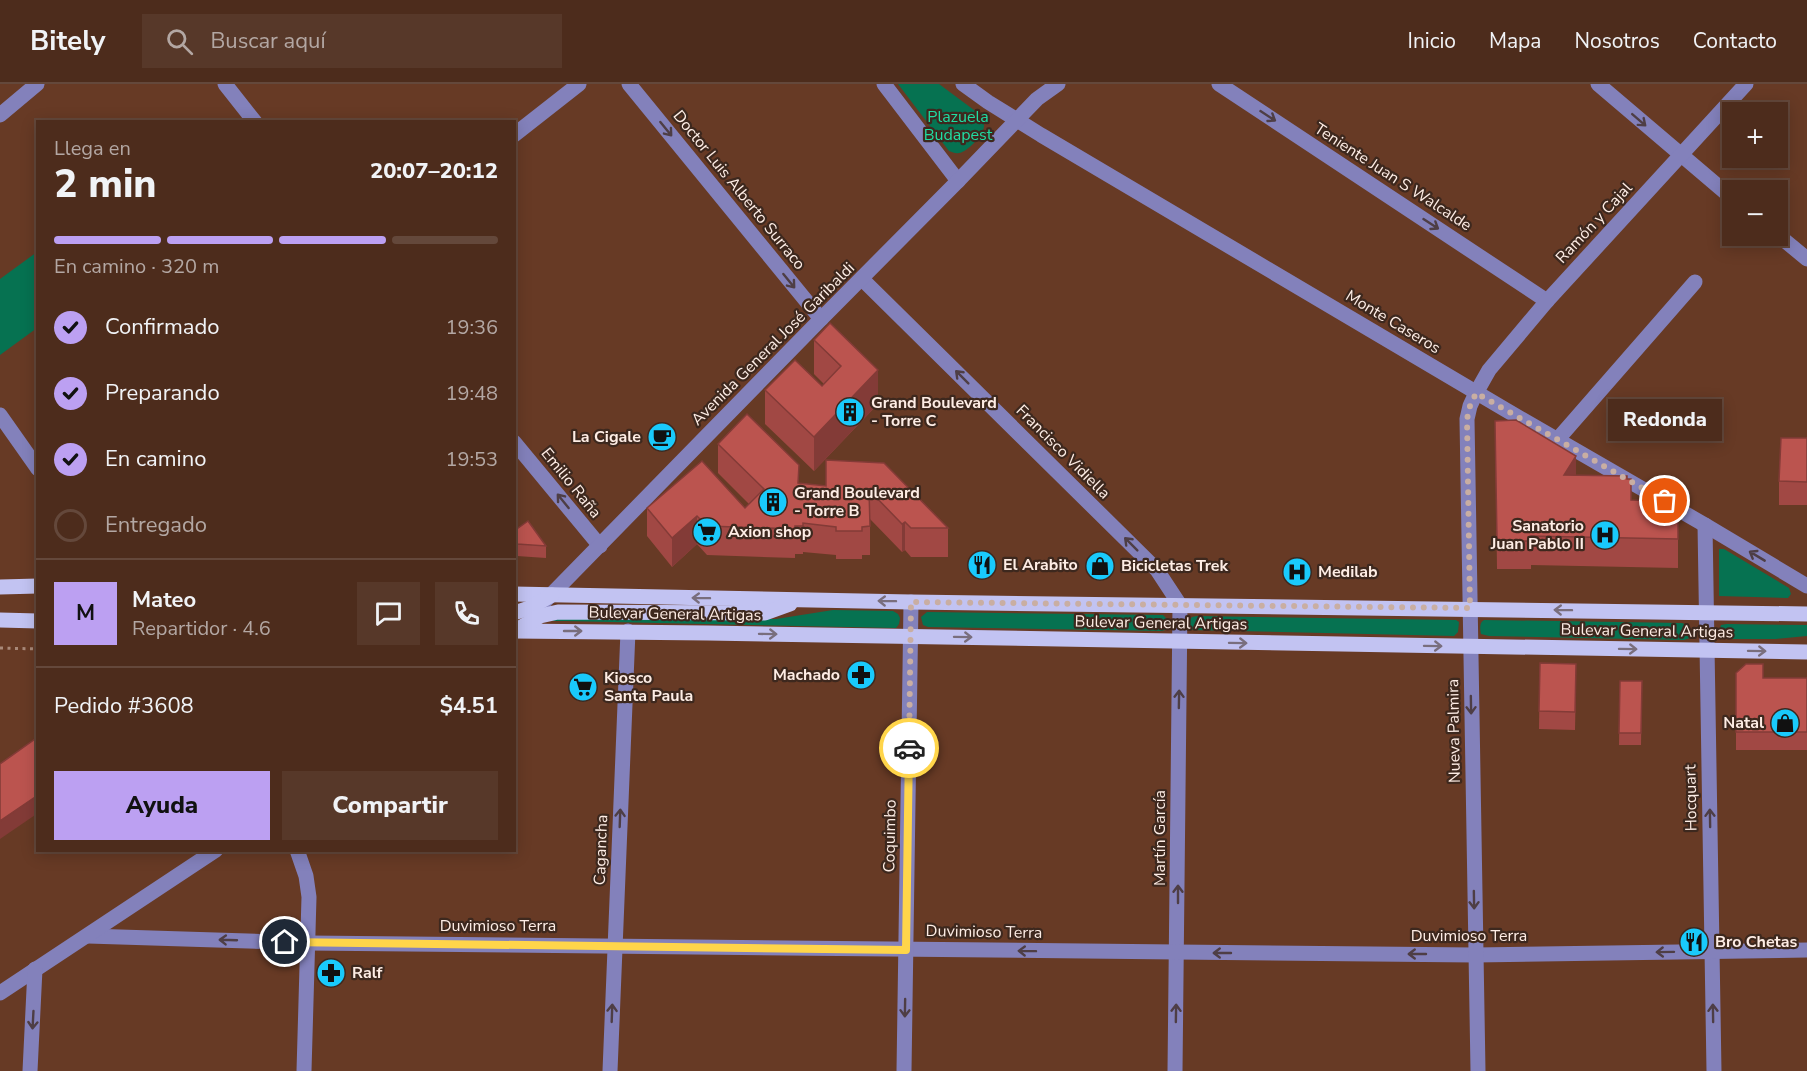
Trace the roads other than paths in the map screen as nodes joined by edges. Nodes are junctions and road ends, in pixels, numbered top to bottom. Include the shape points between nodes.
1 (37, 84) edge
2 (225, 84) edge
3 (579, 84) edge
4 (629, 84) edge
5 (884, 84) edge
6 (963, 84) edge
7 (1058, 84) edge
8 (1219, 84) edge
9 (1598, 84) edge
10 (1746, 84) edge
11 (0, 115) edge
12 (253, 120) edge
13 (1018, 120) junction
14 (516, 133) edge
15 (1681, 155) junction
16 (958, 182) junction
17 (1722, 190) edge
18 (1788, 243) edge
19 (1807, 259) edge
20 (862, 279) junction
21 (1695, 282) dead end
22 (1547, 301) junction
23 (821, 319) junction
24 (1476, 393) junction
25 (0, 415) edge
26 (1557, 440) junction
27 (516, 444) edge
28 (36, 466) edge
29 (1705, 525) junction
30 (600, 546) junction
31 (36, 586) edge
32 (1807, 586) edge
33 (0, 587) edge
34 (516, 594) edge
35 (552, 595) junction
36 (802, 600) junction
37 (911, 602) junction
38 (1180, 605) junction
39 (1470, 608) junction
40 (516, 612) edge
41 (1706, 612) junction
42 (1807, 614) edge
43 (0, 620) edge
44 (36, 621) edge
45 (516, 630) edge
46 (516, 630) edge
47 (516, 631) edge
48 (628, 631) junction
49 (911, 636) junction
50 (1179, 642) junction
51 (1470, 646) junction
52 (1706, 650) junction
53 (1807, 652) edge
54 (213, 852) edge
55 (298, 852) edge
56 (88, 936) junction
57 (307, 943) junction
58 (615, 945) junction
59 (906, 950) junction
60 (1807, 950) edge
61 (1177, 952) junction
62 (1712, 952) junction
63 (1475, 955) junction
64 (36, 969) junction
65 (0, 993) edge
66 (30, 1071) edge
67 (304, 1071) edge
68 (610, 1071) edge
69 (904, 1071) edge
70 (1175, 1071) edge
71 (1478, 1071) edge
72 (1714, 1071) edge

1 - 11 street
2 - 12 street
3 - 14 street
4 -> 23 street, Doctor Luis Alberto Surraco
5 - 16 street
6 - 13 street, Monte Caseros
7 - 13 street, Avenida General José Garibaldi
8 -> 22 street, Teniente Juan S Walcalde
9 -> 15 street
10 - 15 street, Ramón y Cajal
13 - 16 street, Avenida General José Garibaldi
13 - 24 street, Monte Caseros
15 - 17 street
15 - 22 street, Ramón y Cajal
16 - 20 street, Avenida General José Garibaldi
18 - 19 street
20 - 23 street, Avenida General José Garibaldi
38 -> 20 street, Francisco Vidiella via 1157,570
21 - 26 street
22 - 24 street, Ramón y Cajal via 1489,370
23 - 30 street, Avenida General José Garibaldi
24 - 26 street, Monte Caseros
24 - 39 street, Nueva Palmira via 1467,419
25 - 28 street
26 - 29 street, Monte Caseros
30 -> 27 street, Emilio Raña
32 -> 29 street, Monte Caseros
29 - 41 street, Hocquart
30 - 35 street, Avenida General José Garibaldi
31 - 33 main road
34 - 35 main road, Bulevar General Artigas
36 -> 35 main road, Bulevar General Artigas
35 - 40 main road
35 - 45 street, Avenida General José Garibaldi
37 -> 36 main road, Bulevar General Artigas
36 - 46 main road via 765,613 558,612 540,616
37 - 38 main road, Bulevar General Artigas
37 - 49 street, Coquimbo
38 - 39 main road, Bulevar General Artigas
38 - 50 street, Martín García
41 -> 39 main road, Bulevar General Artigas
39 - 51 street, Nueva Palmira
41 - 42 main road, Bulevar General Artigas
41 - 52 street, Hocquart
43 - 44 main road
47 -> 48 main road, Bulevar General Artigas
48 -> 49 main road, Bulevar General Artigas
58 -> 48 street, Cagancha
49 -> 50 main road, Bulevar General Artigas
49 - 59 street, Coquimbo
50 -> 51 main road, Bulevar General Artigas
61 -> 50 street, Martín García
51 -> 52 main road, Bulevar General Artigas
51 -> 63 street, Nueva Palmira
52 -> 53 main road, Bulevar General Artigas
62 -> 52 street, Hocquart
54 - 56 street
55 - 57 street via 309,897
57 -> 56 street, Duvimioso Terra
56 - 64 street
57 - 58 street, Duvimioso Terra
57 - 67 street
58 - 59 street, Duvimioso Terra
68 -> 58 street, Cagancha
61 -> 59 street, Duvimioso Terra
59 -> 69 street, Coquimbo
60 - 62 street, Duvimioso Terra
63 -> 61 street, Duvimioso Terra
70 -> 61 street, Martín García
62 -> 63 street, Duvimioso Terra
72 -> 62 street, Hocquart
63 - 71 street, Nueva Palmira
64 - 65 street
64 -> 66 street

